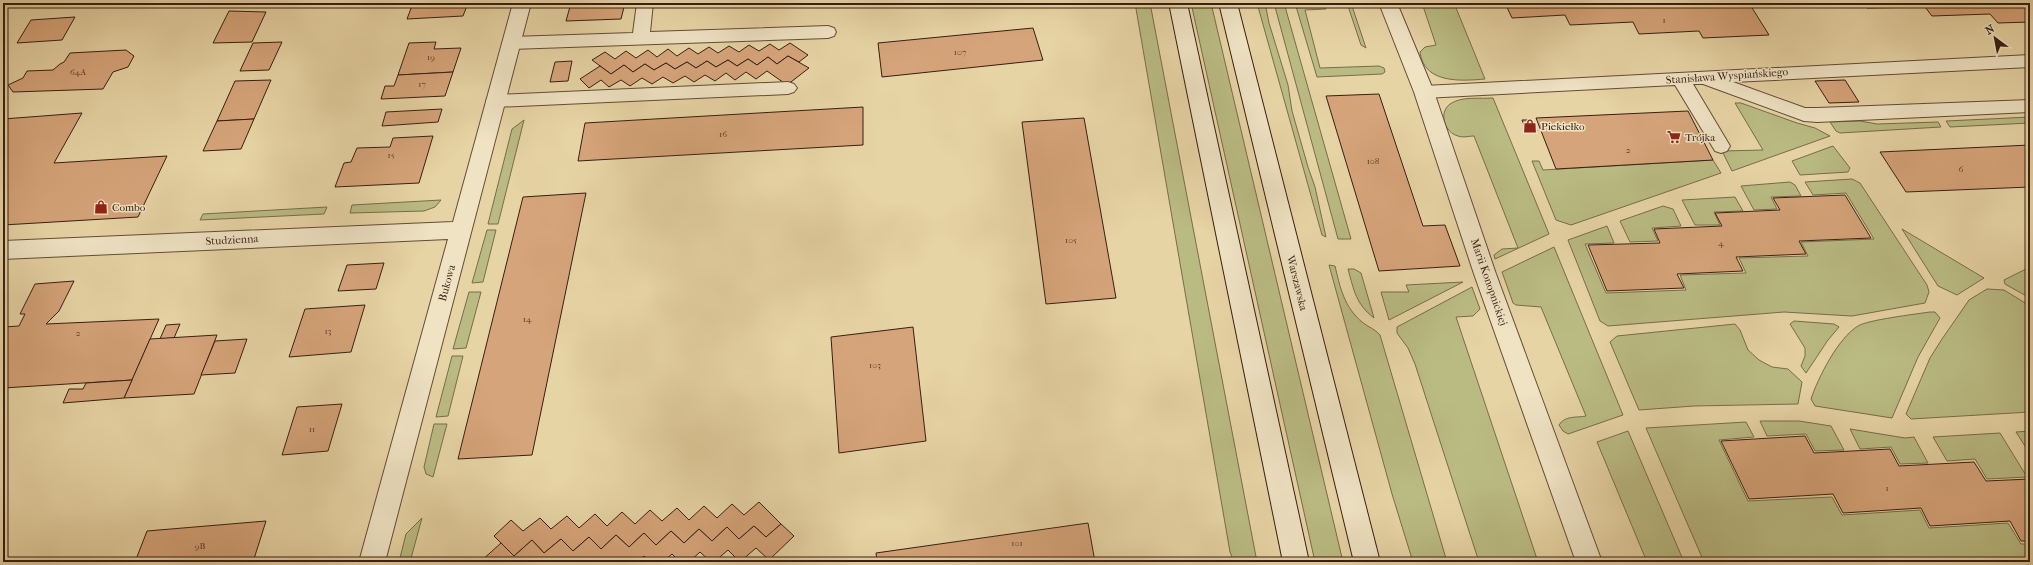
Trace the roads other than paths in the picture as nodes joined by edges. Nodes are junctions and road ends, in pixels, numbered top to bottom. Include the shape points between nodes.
1 (522, 3) edge
2 (645, 3) edge
3 (1178, 3) edge
4 (1228, 3) edge
5 (1388, 3) edge
6 (828, 32) dead end
7 (641, 38) junction
8 (511, 43) junction
9 (2030, 61) edge
10 (1700, 79) junction
11 (1682, 80) junction
12 (788, 88) dead end
13 (1424, 92) junction
14 (496, 101) junction
15 (2030, 106) edge
16 (1721, 146) dead end
17 (461, 230) junction
18 (3, 250) edge
19 (372, 562) edge
20 (1296, 562) edge
21 (1367, 562) edge
22 (1589, 562) edge

1 - 8 street, Bukowa
2 - 7 lane
3 - 20 street
4 - 21 street, Warszawska
5 - 13 street, Marii Konopnickiej
6 - 7 lane
7 - 8 lane
8 - 14 street, Bukowa
9 - 10 lane, Stanisława Wyspiańskiego
10 - 11 lane, Stanisława Wyspiańskiego
10 - 15 lane via 1713,81 1804,114
11 - 13 lane, Stanisława Wyspiańskiego
11 - 16 lane
12 - 14 lane
13 - 22 street, Marii Konopnickiej via 1547,451
14 - 17 street, Bukowa
17 - 18 street, Studzienna
17 - 19 street, Bukowa

